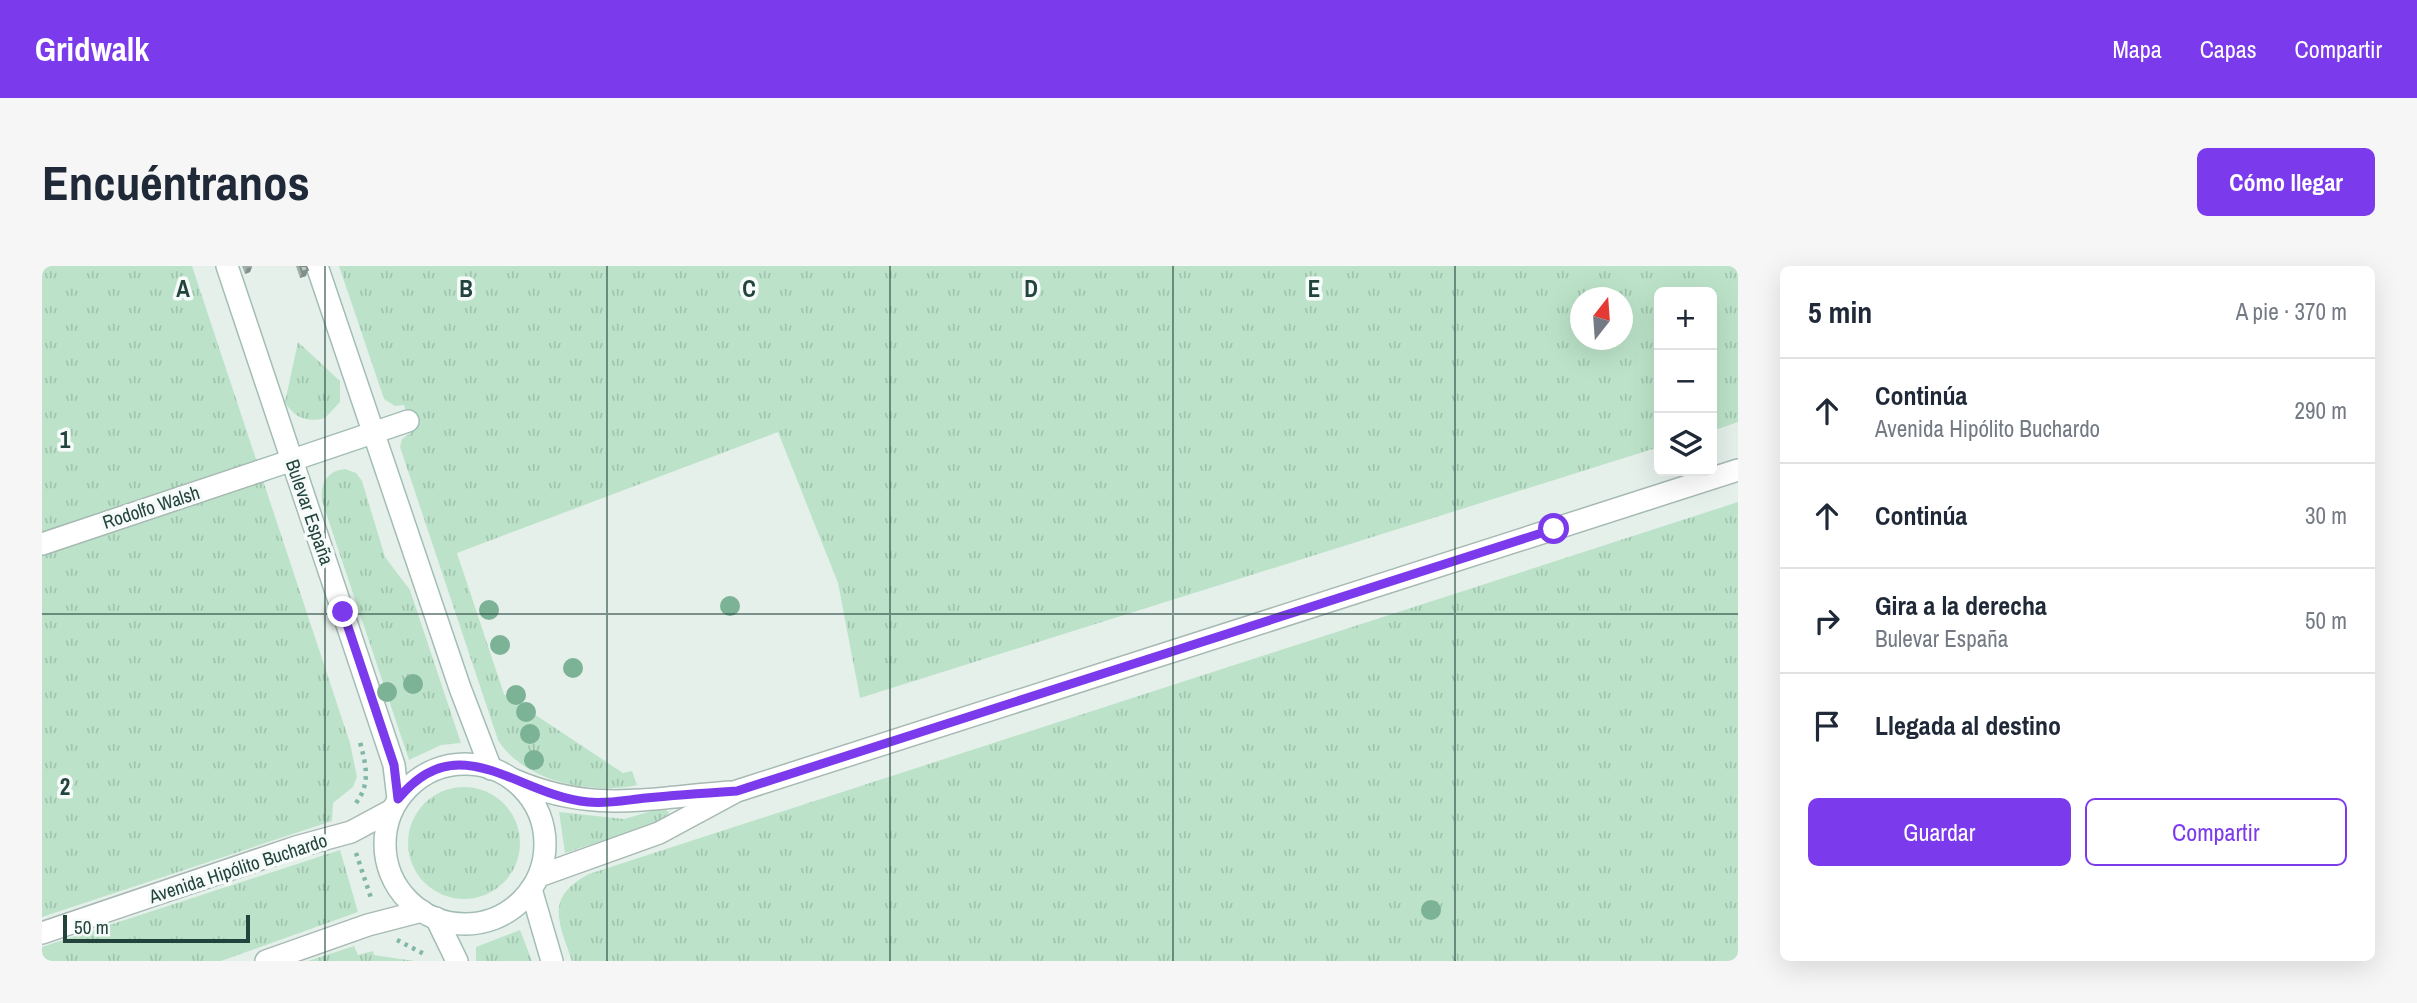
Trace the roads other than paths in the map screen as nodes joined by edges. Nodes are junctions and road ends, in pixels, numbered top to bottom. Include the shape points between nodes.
1 (228, 266) edge
2 (317, 266) edge
3 (408, 421) dead end
4 (373, 433) junction
5 (292, 460) junction
6 (1738, 470) edge
7 (42, 544) edge
8 (491, 769) junction
9 (512, 779) junction
10 (737, 791) junction
11 (395, 805) junction
12 (535, 882) junction
13 (429, 915) junction
14 (42, 933) edge
15 (266, 961) edge
16 (457, 961) edge
17 (552, 961) edge

1 - 5 street, Bulevar España
2 - 4 street
3 - 4 street, Rodolfo Walsh
4 - 5 street, Rodolfo Walsh
4 - 8 street
5 - 7 street, Rodolfo Walsh
5 - 11 street, Bulevar España via 394,765
6 - 10 street
8 - 9 street
8 - 11 street via 470,764 442,767 417,779
9 - 10 street via 540,792 587,802
9 - 12 street via 533,802 544,830 543,861
10 - 12 street via 659,833
11 - 13 street via 384,838 388,866 400,891
11 - 14 street, Avenida Hipólito Buchardo via 351,832
12 - 13 street via 509,911 481,922 466,924
12 - 17 street
13 - 15 street via 381,921
13 - 16 street

